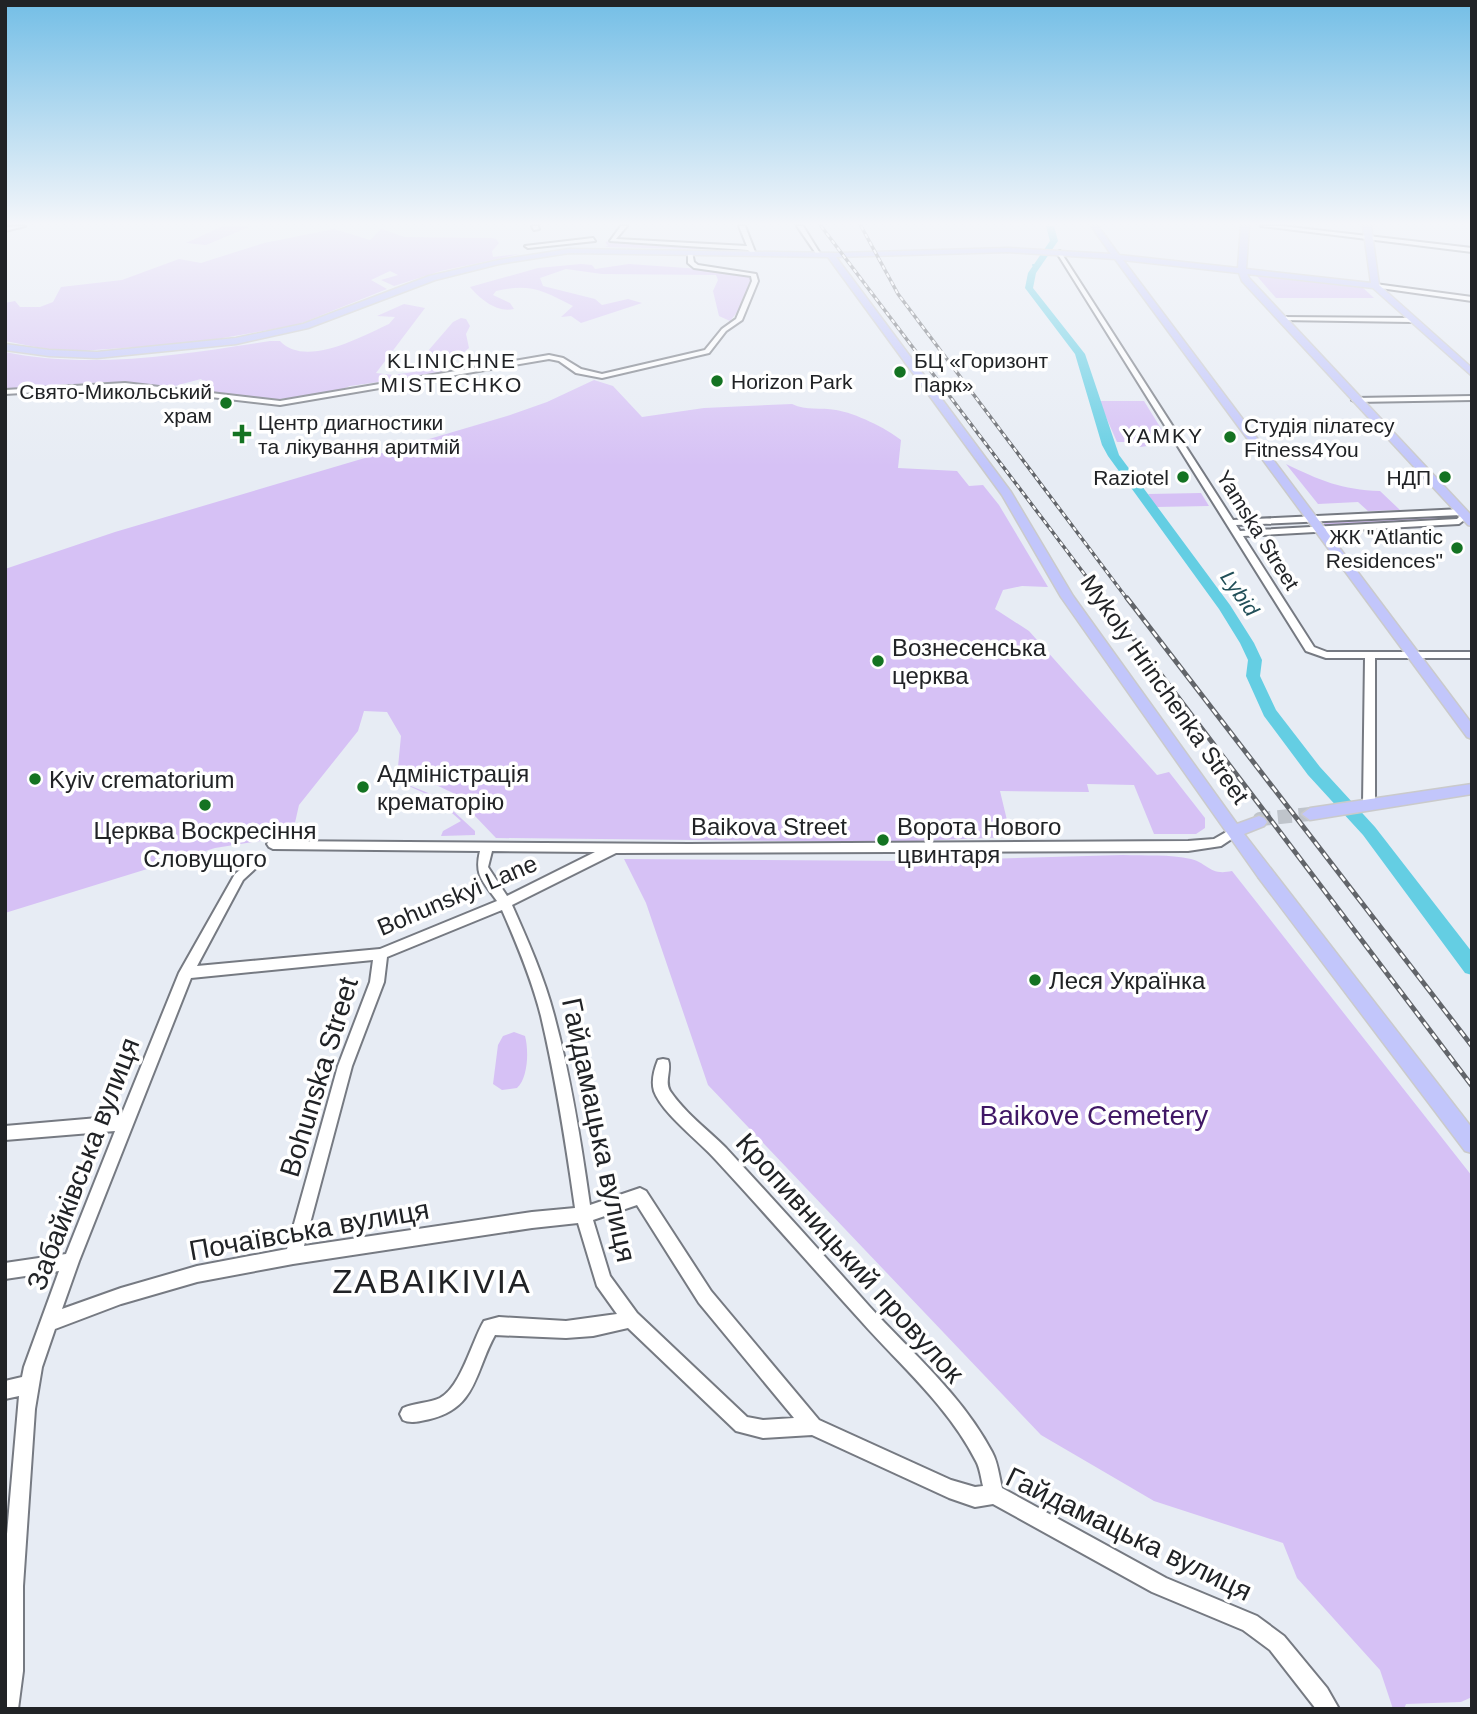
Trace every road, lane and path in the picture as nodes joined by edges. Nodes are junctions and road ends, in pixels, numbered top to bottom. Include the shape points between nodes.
1 (356, 306) edge
2 (745, 306) edge
3 (869, 306) edge
4 (1091, 306) edge
5 (1155, 306) edge
6 (1270, 306) edge
7 (1397, 306) edge
8 (1282, 319) junction
9 (1412, 320) junction
10 (5, 347) edge
11 (1472, 373) edge
12 (5, 391) edge
13 (1472, 398) edge
14 (1356, 400) junction
15 (1468, 516) edge
16 (1232, 523) junction
17 (1317, 525) junction
18 (1238, 534) junction
19 (1472, 655) edge
20 (1370, 656) junction
21 (1414, 656) junction
22 (1472, 734) edge
23 (1472, 789) edge
24 (1364, 805) junction
25 (1310, 814) tunnel mouth
26 (1259, 822) tunnel mouth
27 (1235, 831) junction
28 (274, 844) dead end
29 (486, 846) junction
30 (615, 848) junction
31 (251, 867) dead end
32 (505, 903) junction
33 (381, 954) junction
34 (186, 973) junction
35 (663, 1065) dead end
36 (126, 1123) junction
37 (5, 1133) edge
38 (1472, 1144) edge
39 (584, 1215) junction
40 (293, 1256) junction
41 (71, 1261) junction
42 (5, 1271) edge
43 (631, 1319) junction
44 (49, 1323) junction
45 (30, 1384) junction
46 (5, 1390) edge
47 (409, 1414) dead end
48 (813, 1426) junction
49 (994, 1494) junction
50 (9, 1586) edge
51 (7, 1709) edge
52 (1328, 1709) edge

1 - 10 main road via 305,326 236,341 97,355
2 - 12 street via 739,320 724,330 707,352 602,376 549,356 280,403 125,385
3 - 27 main road, Mykoly Hrinchenka Street via 1007,494 1068,597
4 - 16 street, Yamska Street
5 - 17 main road
6 - 8 main road
7 - 9 main road
8 - 9 street
8 - 14 main road
9 - 11 main road
13 - 14 street
14 - 15 main road
15 - 17 street via 1459,522
16 - 17 street
16 - 18 street, Yamska Street
17 - 18 street
17 - 21 main road
18 - 20 street, Yamska Street via 1311,649 1326,655
19 - 21 street
20 - 21 street
20 - 24 street
21 - 22 main road
23 - 24 main road
24 - 25 main road
26 - 27 main road, Baikova Street
27 - 30 street, Baikova Street via 1217,843 1188,846
27 - 38 main road, Mykoly Hrinchenka Street via 1321,951
28 - 29 street, Baikova Street
29 - 30 street, Baikova Street
29 - 32 street, Гайдамацька вулиця via 482,867
30 - 32 street, Bohunskyi Lane
31 - 34 street, Забайківська вулиця via 239,877
32 - 33 street, Bohunskyi Lane
32 - 39 street, Гайдамацька вулиця via 547,1014
33 - 34 street, Bohunskyi Lane
33 - 40 street, Bohunska Street via 377,982 345,1066
34 - 36 street, Забайківська вулиця
35 - 49 street, Кропивницький провулок via 661,1090 681,1116 959,1417 986,1459
36 - 37 street
36 - 41 street, Забайківська вулиця
39 - 40 street, Почаївська вулиця
39 - 43 street, Гайдамацька вулиця via 603,1280
39 - 48 street via 640,1196 705,1297
40 - 44 street, Почаївська вулиця via 197,1274
41 - 42 street
41 - 44 street, Забайківська вулиця
43 - 47 street via 591,1328 490,1327 451,1402
43 - 48 street, Гайдамацька вулиця via 742,1425 764,1429
44 - 45 street, Забайківська вулиця
45 - 46 street
45 - 50 street, Забайківська вулиця
48 - 49 street, Гайдамацька вулиця via 949,1489 975,1497
49 - 52 street, Гайдамацька вулиця via 1159,1585 1250,1623 1277,1643
50 - 51 street, Забайківська вулиця via 13,1671

